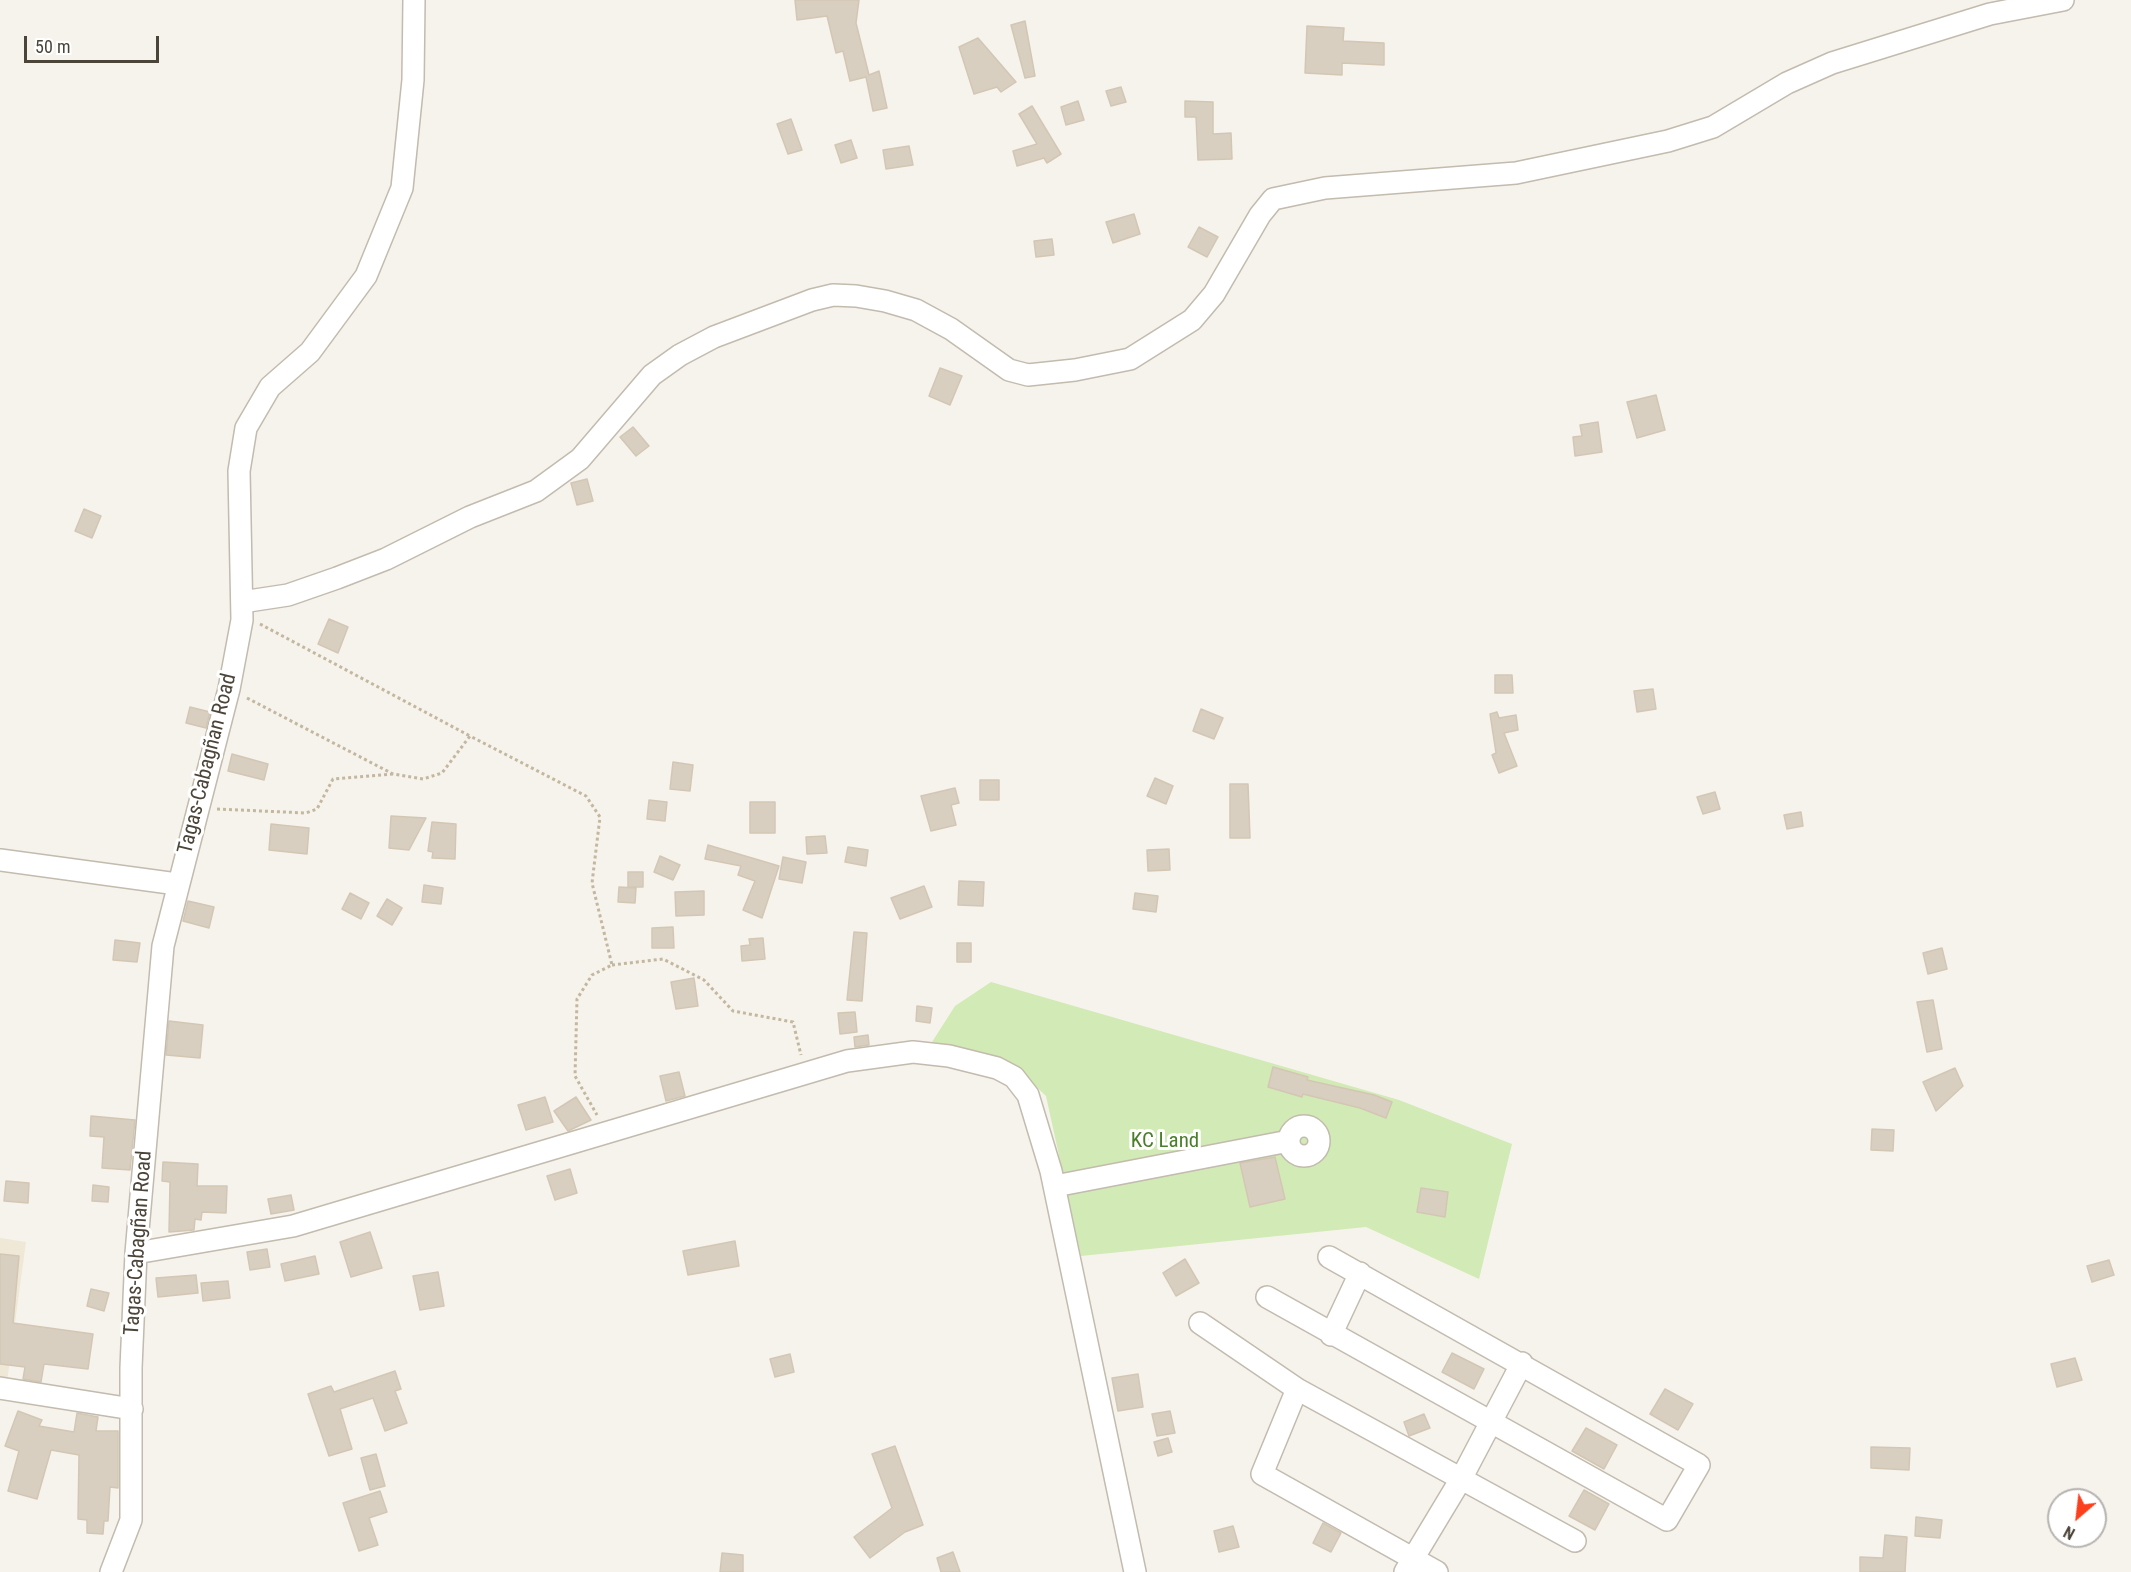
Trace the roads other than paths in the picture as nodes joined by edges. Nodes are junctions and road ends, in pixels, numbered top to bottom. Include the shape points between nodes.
1 (414, 0) edge
2 (2063, 0) edge
3 (242, 609) junction
4 (0, 860) edge
5 (177, 884) junction
6 (1289, 1141) dead end
7 (1054, 1186) junction
8 (136, 1254) junction
9 (1329, 1257) dead end
10 (1360, 1273) junction
11 (1267, 1297) dead end
12 (1200, 1323) dead end
13 (1331, 1335) junction
14 (1522, 1363) junction
15 (0, 1388) edge
16 (1298, 1389) junction
17 (132, 1409) junction
18 (1489, 1422) junction
19 (1461, 1479) junction
20 (1575, 1541) dead end
21 (1409, 1565) edge
22 (111, 1572) edge
23 (1135, 1572) edge
24 (1437, 1572) edge

1 - 3 street, Tagas-Cabagñan Road via 413,80 402,188 366,276 309,352 270,387 246,428 239,471
2 - 3 street via 1990,14 1832,63 1787,83 1713,127 1668,141 1516,173 1325,188 1273,199 1214,294 1192,320 1130,359 1028,375 1009,370 951,329 916,310 856,296 833,295 812,300 714,337 680,355 652,375 580,459 536,491 337,579
3 - 5 street, Tagas-Cabagñan Road via 229,689
4 - 5 street
5 - 8 street, Tagas-Cabagñan Road via 163,946
6 - 7 street
7 - 8 street via 1028,1095 1014,1077 997,1068 949,1056 913,1052 848,1061 293,1226
7 - 23 street
8 - 17 street, Tagas-Cabagñan Road
9 - 10 street
10 - 13 street
10 - 14 street
11 - 13 street
12 - 16 street
13 - 18 street
14 - 18 street
14 - 18 street via 1699,1464 1667,1520
15 - 17 street
16 - 19 street
16 - 21 street via 1262,1474
17 - 22 street, Tagas-Cabagñan Road via 131,1520
18 - 19 street
19 - 20 street
19 - 21 street
21 - 24 street

